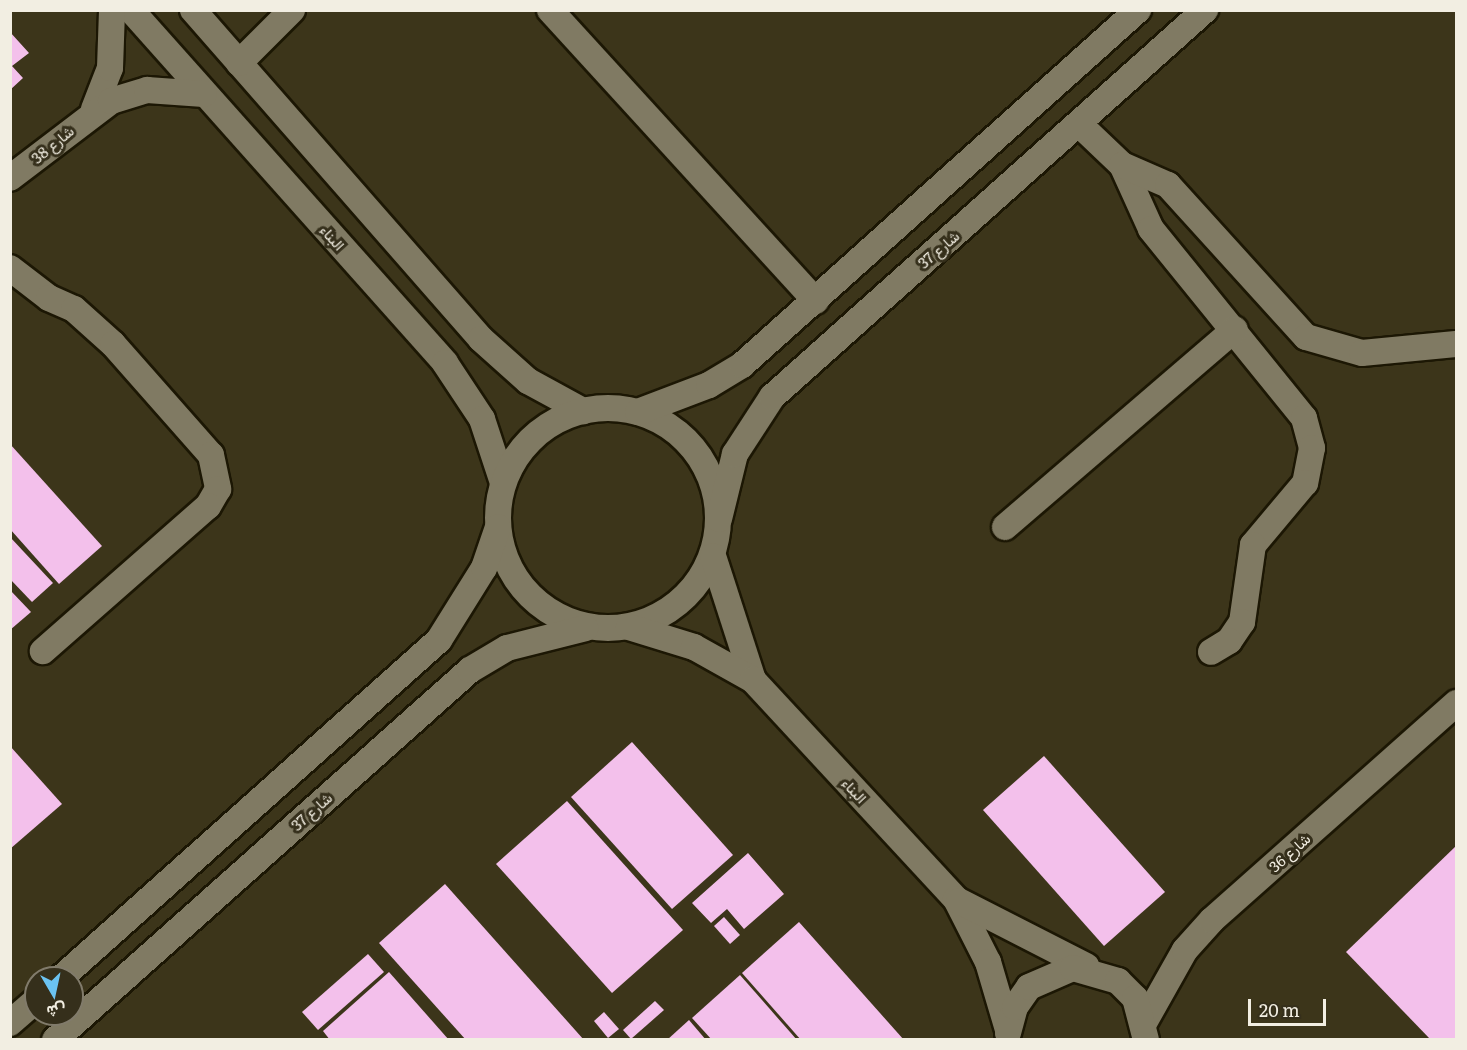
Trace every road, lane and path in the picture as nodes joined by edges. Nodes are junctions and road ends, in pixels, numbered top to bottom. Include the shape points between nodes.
1 (112, 10) edge
2 (131, 10) edge
3 (193, 10) edge
4 (292, 10) edge
5 (550, 10) edge
6 (1138, 10) edge
7 (1205, 10) edge
8 (239, 63) junction
9 (204, 94) junction
10 (94, 109) junction
11 (1080, 125) junction
12 (1122, 165) junction
13 (10, 178) edge
14 (13, 276) edge
15 (816, 301) junction
16 (1234, 329) junction
17 (1456, 344) edge
18 (583, 411) junction
19 (638, 412) junction
20 (503, 483) junction
21 (719, 519) junction
22 (498, 527) junction
23 (1005, 527) dead end
24 (713, 556) junction
25 (592, 627) junction
26 (629, 627) junction
27 (43, 651) dead end
28 (1211, 652) dead end
29 (753, 680) junction
30 (1456, 703) edge
31 (956, 899) junction
32 (74, 966) edge
33 (1096, 970) junction
34 (24, 1011) edge
35 (10, 1023) edge
36 (1146, 1030) edge
37 (1009, 1035) edge
38 (55, 1040) edge

1 - 10 street, شارع 38 via 110,68
2 - 9 street, البناء
3 - 8 street
4 - 8 street
5 - 15 street
6 - 15 street
7 - 11 street, شارع 37
8 - 18 street via 481,339 528,381
9 - 10 street, شارع 38 via 147,90
9 - 20 street, البناء via 445,363 482,419
10 - 13 street, شارع 38
11 - 12 street
11 - 21 street, شارع 37 via 772,397 735,454
12 - 16 street via 1151,229
12 - 17 street via 1168,185 1306,337 1362,353
14 - 27 street via 74,309 113,344 212,455 218,489 208,506
15 - 19 street via 709,385
16 - 23 street
16 - 28 street via 1304,418 1312,448 1305,483 1253,545 1242,622 1229,641
18 - 19 street
18 - 20 street via 562,418 526,444
19 - 21 street via 675,429 703,460
20 - 22 street
21 - 24 street, شارع 37
22 - 25 street via 520,585 552,613
22 - 32 street via 479,577 439,640
24 - 26 street via 680,602
24 - 29 street, البناء
25 - 26 street
25 - 38 street, شارع 37 via 507,648 470,670
26 - 29 street, البناء via 694,647
29 - 31 street, البناء
30 - 36 street, شارع 36 via 1212,920 1179,958
31 - 33 street, البناء via 1024,939
31 - 37 street, البناء via 988,962
33 - 36 street, البناء via 1119,981
33 - 37 street via 1065,970 1029,987
34 - 35 street

